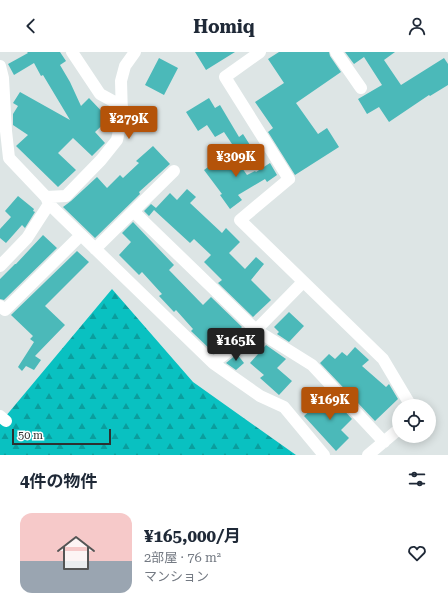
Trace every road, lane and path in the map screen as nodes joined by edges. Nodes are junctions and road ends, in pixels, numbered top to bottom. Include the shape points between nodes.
1 (72, 52) edge
2 (135, 52) edge
3 (260, 52) edge
4 (336, 52) edge
5 (0, 66) edge
6 (361, 88) dead end
7 (122, 106) junction
8 (174, 171) dead end
9 (47, 201) junction
10 (134, 212) junction
11 (81, 236) junction
12 (95, 249) junction
13 (0, 266) edge
14 (304, 282) junction
15 (0, 306) edge
16 (256, 330) junction
17 (213, 363) junction
18 (407, 399) edge
19 (392, 436) edge
20 (384, 442) junction
21 (324, 455) edge
22 (368, 455) edge

1 - 7 street via 100,94
2 - 7 street via 125,66 121,81
3 - 14 street via 225,76 290,179 240,220
4 - 6 street
5 - 9 street via 9,158
7 - 9 street via 117,140 66,196
8 - 10 street
9 - 11 street
9 - 13 street via 27,238
10 - 12 street
10 - 16 street
11 - 12 street
11 - 15 street via 5,310
12 - 17 street
14 - 16 street
14 - 18 street via 382,359
16 - 17 street
16 - 20 street via 312,365
17 - 21 street via 260,396 284,407
19 - 20 street
20 - 22 street

